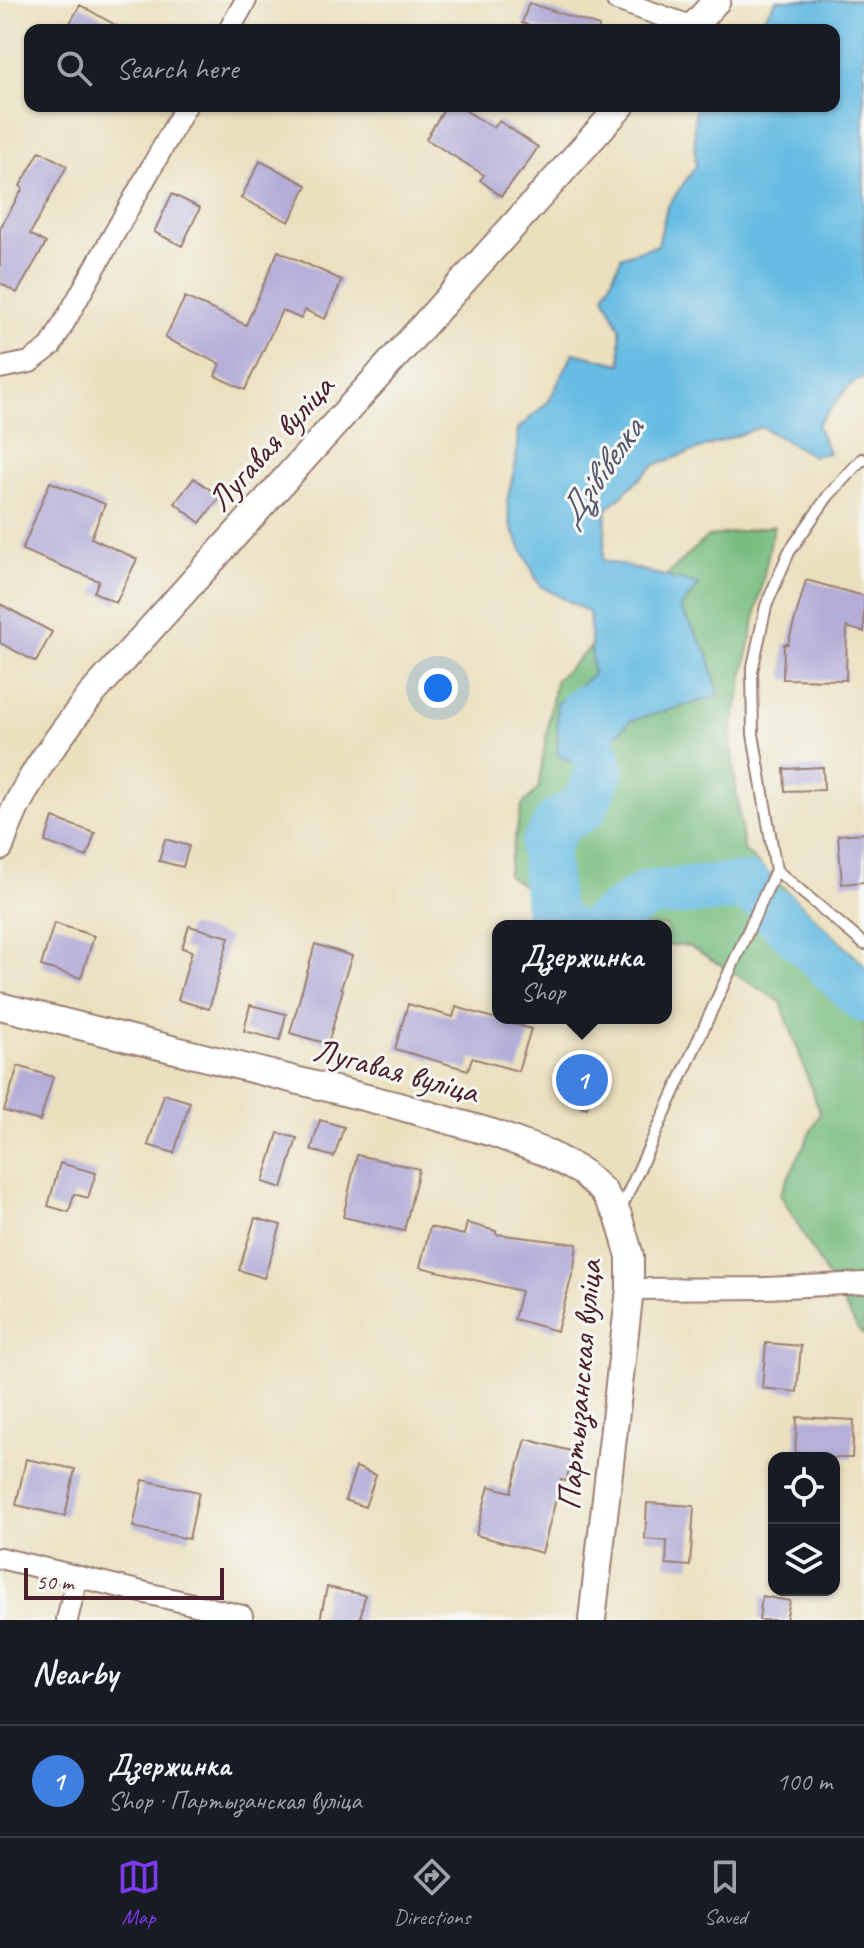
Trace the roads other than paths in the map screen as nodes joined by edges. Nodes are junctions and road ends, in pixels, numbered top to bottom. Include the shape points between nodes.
1 (246, 0) edge
2 (617, 0) edge
3 (717, 0) edge
4 (232, 24) edge
5 (680, 24) edge
6 (695, 24) edge
7 (183, 112) edge
8 (616, 112) edge
9 (0, 368) edge
10 (864, 460) edge
11 (0, 847) edge
12 (776, 870) junction
13 (864, 944) edge
14 (0, 1006) edge
15 (493, 1133) joint
16 (618, 1215) junction
17 (864, 1283) edge
18 (630, 1289) junction
19 (0, 1558) edge
20 (77, 1578) junction
21 (242, 1616) dead end
22 (67, 1620) edge
23 (592, 1620) edge

1 - 4 street
2 - 5 street
3 - 6 street
7 - 9 street via 51,346 30,362
8 - 11 street, Лугавая вуліца via 91,695 45,755
10 - 12 lane via 828,496 789,552 766,606 752,671 753,734
12 - 13 lane
12 - 16 lane
14 - 15 street, Лугавая вуліца
15 - 16 street, Партызанская вуліца via 582,1172
16 - 18 street, Партызанская вуліца via 630,1256
17 - 18 street
18 - 23 street, Партызанская вуліца
19 - 20 street
20 - 21 street
20 - 22 street

